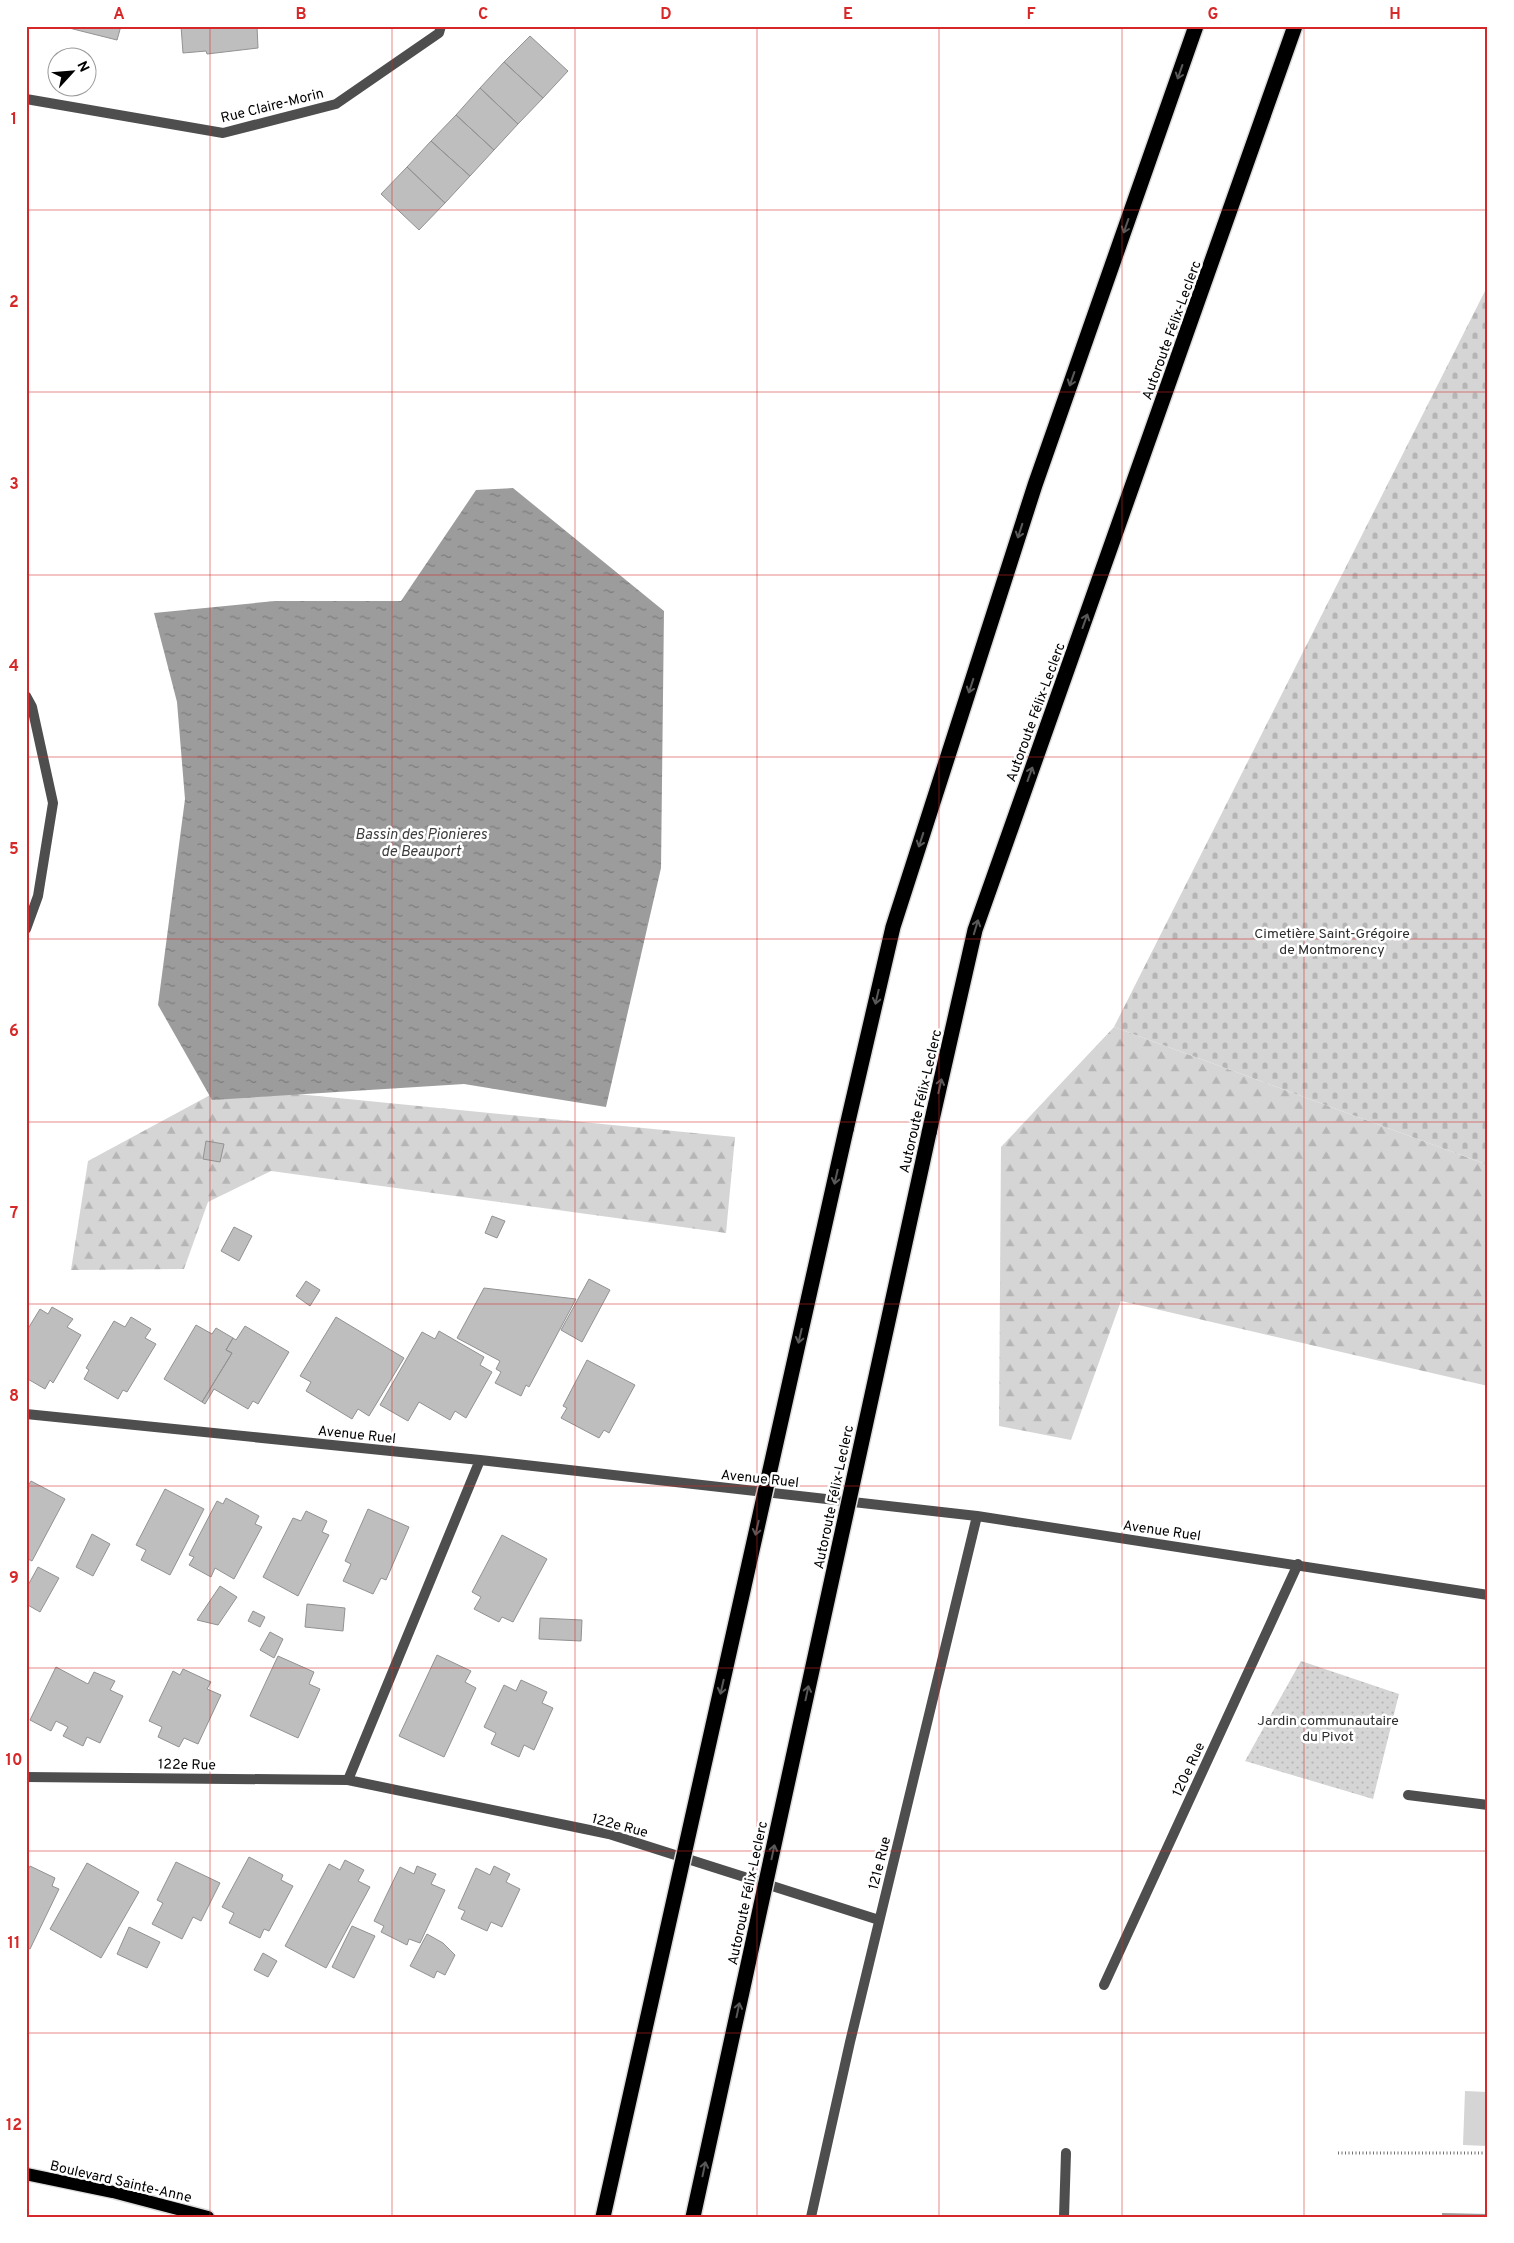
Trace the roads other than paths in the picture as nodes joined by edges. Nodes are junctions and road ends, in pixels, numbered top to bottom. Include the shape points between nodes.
1 (441, 26) edge
2 (1196, 26) edge
3 (1296, 26) edge
4 (26, 99) edge
5 (26, 696) edge
6 (26, 929) edge
7 (26, 1414) edge
8 (480, 1460) junction
9 (977, 1516) junction
10 (1298, 1564) junction
11 (1488, 1594) edge
12 (26, 1777) edge
13 (348, 1780) junction
14 (1408, 1794) dead end
15 (1488, 1805) edge
16 (879, 1920) junction
17 (1104, 1985) dead end
18 (1066, 2153) dead end
19 (26, 2174) edge
20 (208, 2217) edge
21 (603, 2217) edge
22 (693, 2217) edge
23 (811, 2217) edge
24 (1064, 2217) edge

1 - 4 street, Rue Claire-Morin via 439,33 336,104 223,133
2 -> 21 highway, bridge via 1036,485 896,917
22 -> 3 highway, Autoroute Félix-Leclerc, bridge via 975,930
5 - 6 street via 32,707 53,803 38,896
7 - 8 street, Avenue Ruel
8 - 9 street, Avenue Ruel
8 - 13 street
9 - 10 street, Avenue Ruel
9 - 16 street, 121e Rue
10 - 11 street, Avenue Ruel
10 - 17 street, 120e Rue
12 - 13 street, 122e Rue
13 - 16 street, 122e Rue via 609,1834
14 - 15 street
16 - 23 street, 121e Rue
18 - 24 street
19 - 20 main road, Boulevard Sainte-Anne

